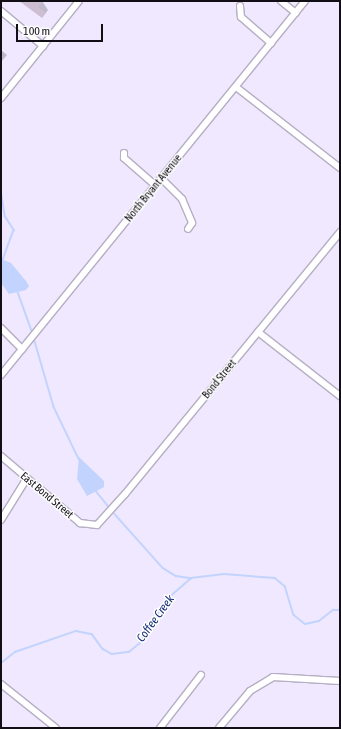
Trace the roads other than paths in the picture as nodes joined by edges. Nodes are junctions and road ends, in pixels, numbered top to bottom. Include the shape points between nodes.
1 (79, 1) edge
2 (281, 1) edge
3 (305, 1) edge
4 (240, 6) dead end
5 (1, 11) edge
6 (296, 13) junction
7 (272, 43) junction
8 (43, 46) junction
9 (236, 87) junction
10 (1, 98) edge
11 (124, 153) dead end
12 (340, 168) edge
13 (161, 178) junction
14 (155, 185) junction
15 (188, 229) dead end
16 (340, 232) edge
17 (1, 328) edge
18 (258, 332) junction
19 (22, 349) junction
20 (1, 375) edge
21 (340, 396) edge
22 (1, 456) edge
23 (27, 478) junction
24 (1, 520) edge
25 (96, 525) joint
26 (201, 675) dead end
27 (340, 681) edge
28 (1, 684) edge
29 (56, 728) edge
30 (160, 728) edge
31 (219, 728) edge

1 - 8 street
2 - 6 street
3 - 6 street, North Bryant Avenue
4 - 7 street via 240,17
5 - 8 street
6 - 7 street, North Bryant Avenue
7 - 9 street, North Bryant Avenue
8 - 10 street
9 - 12 street
9 - 13 street, North Bryant Avenue
11 - 14 street via 124,158
13 - 14 street, North Bryant Avenue
13 - 15 street via 182,199 192,223
14 - 19 street, North Bryant Avenue
16 - 18 street, Bond Street
17 - 19 street
18 - 21 street
18 - 25 street, Bond Street
19 - 20 street, North Bryant Avenue
22 - 23 street, East Bond Street
23 - 24 street
23 - 25 street, East Bond Street via 80,523
26 - 30 street
27 - 31 street via 273,676 250,691
28 - 29 street

